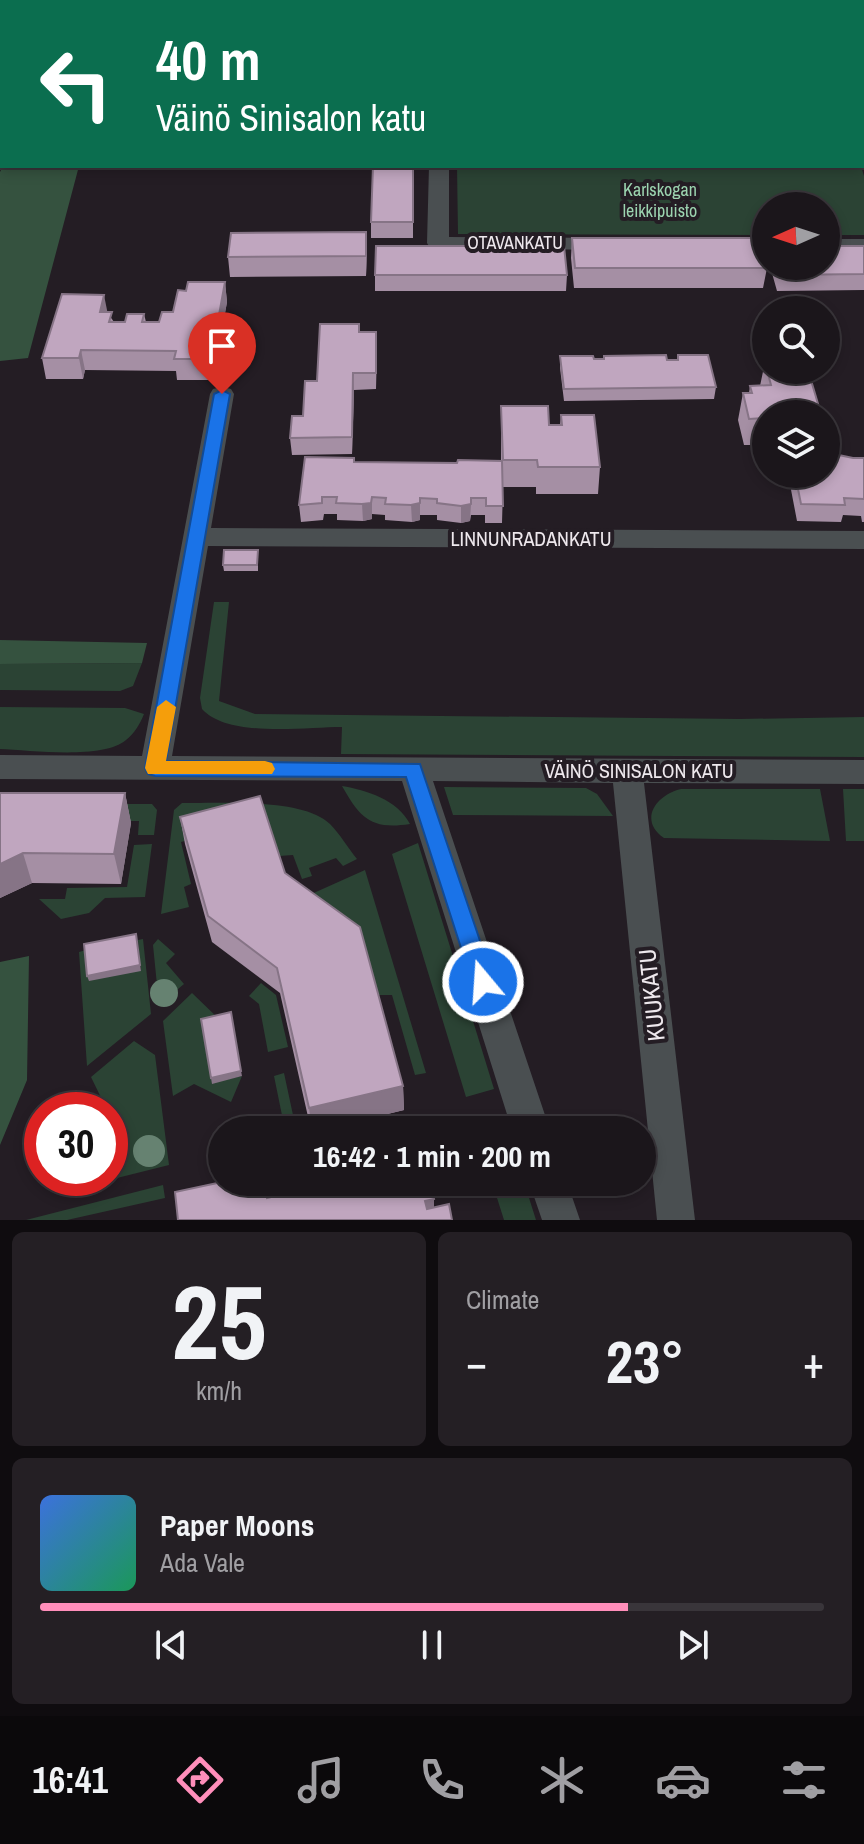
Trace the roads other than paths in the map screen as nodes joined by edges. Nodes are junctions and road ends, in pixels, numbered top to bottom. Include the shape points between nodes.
1 (439, 168) edge
2 (628, 244) edge
3 (840, 245) edge
4 (864, 245) edge
5 (222, 394) dead end
6 (197, 537) junction
7 (864, 540) edge
8 (0, 767) edge
9 (155, 768) junction
10 (413, 769) junction
11 (627, 771) junction
12 (864, 772) edge
13 (526, 1116) edge
14 (553, 1196) edge
15 (561, 1220) edge
16 (676, 1220) edge

1 - 2 street, OTAVANKATU via 438,243
3 - 4 street
5 - 6 street
6 - 7 street, LINNUNRADANKATU
6 - 9 street
8 - 9 street, VÄINÖ SINISALON KATU
9 - 10 street, VÄINÖ SINISALON KATU
10 - 11 street, VÄINÖ SINISALON KATU
10 - 13 street
11 - 12 street, VÄINÖ SINISALON KATU
11 - 16 street, KUUKATU
14 - 15 street

